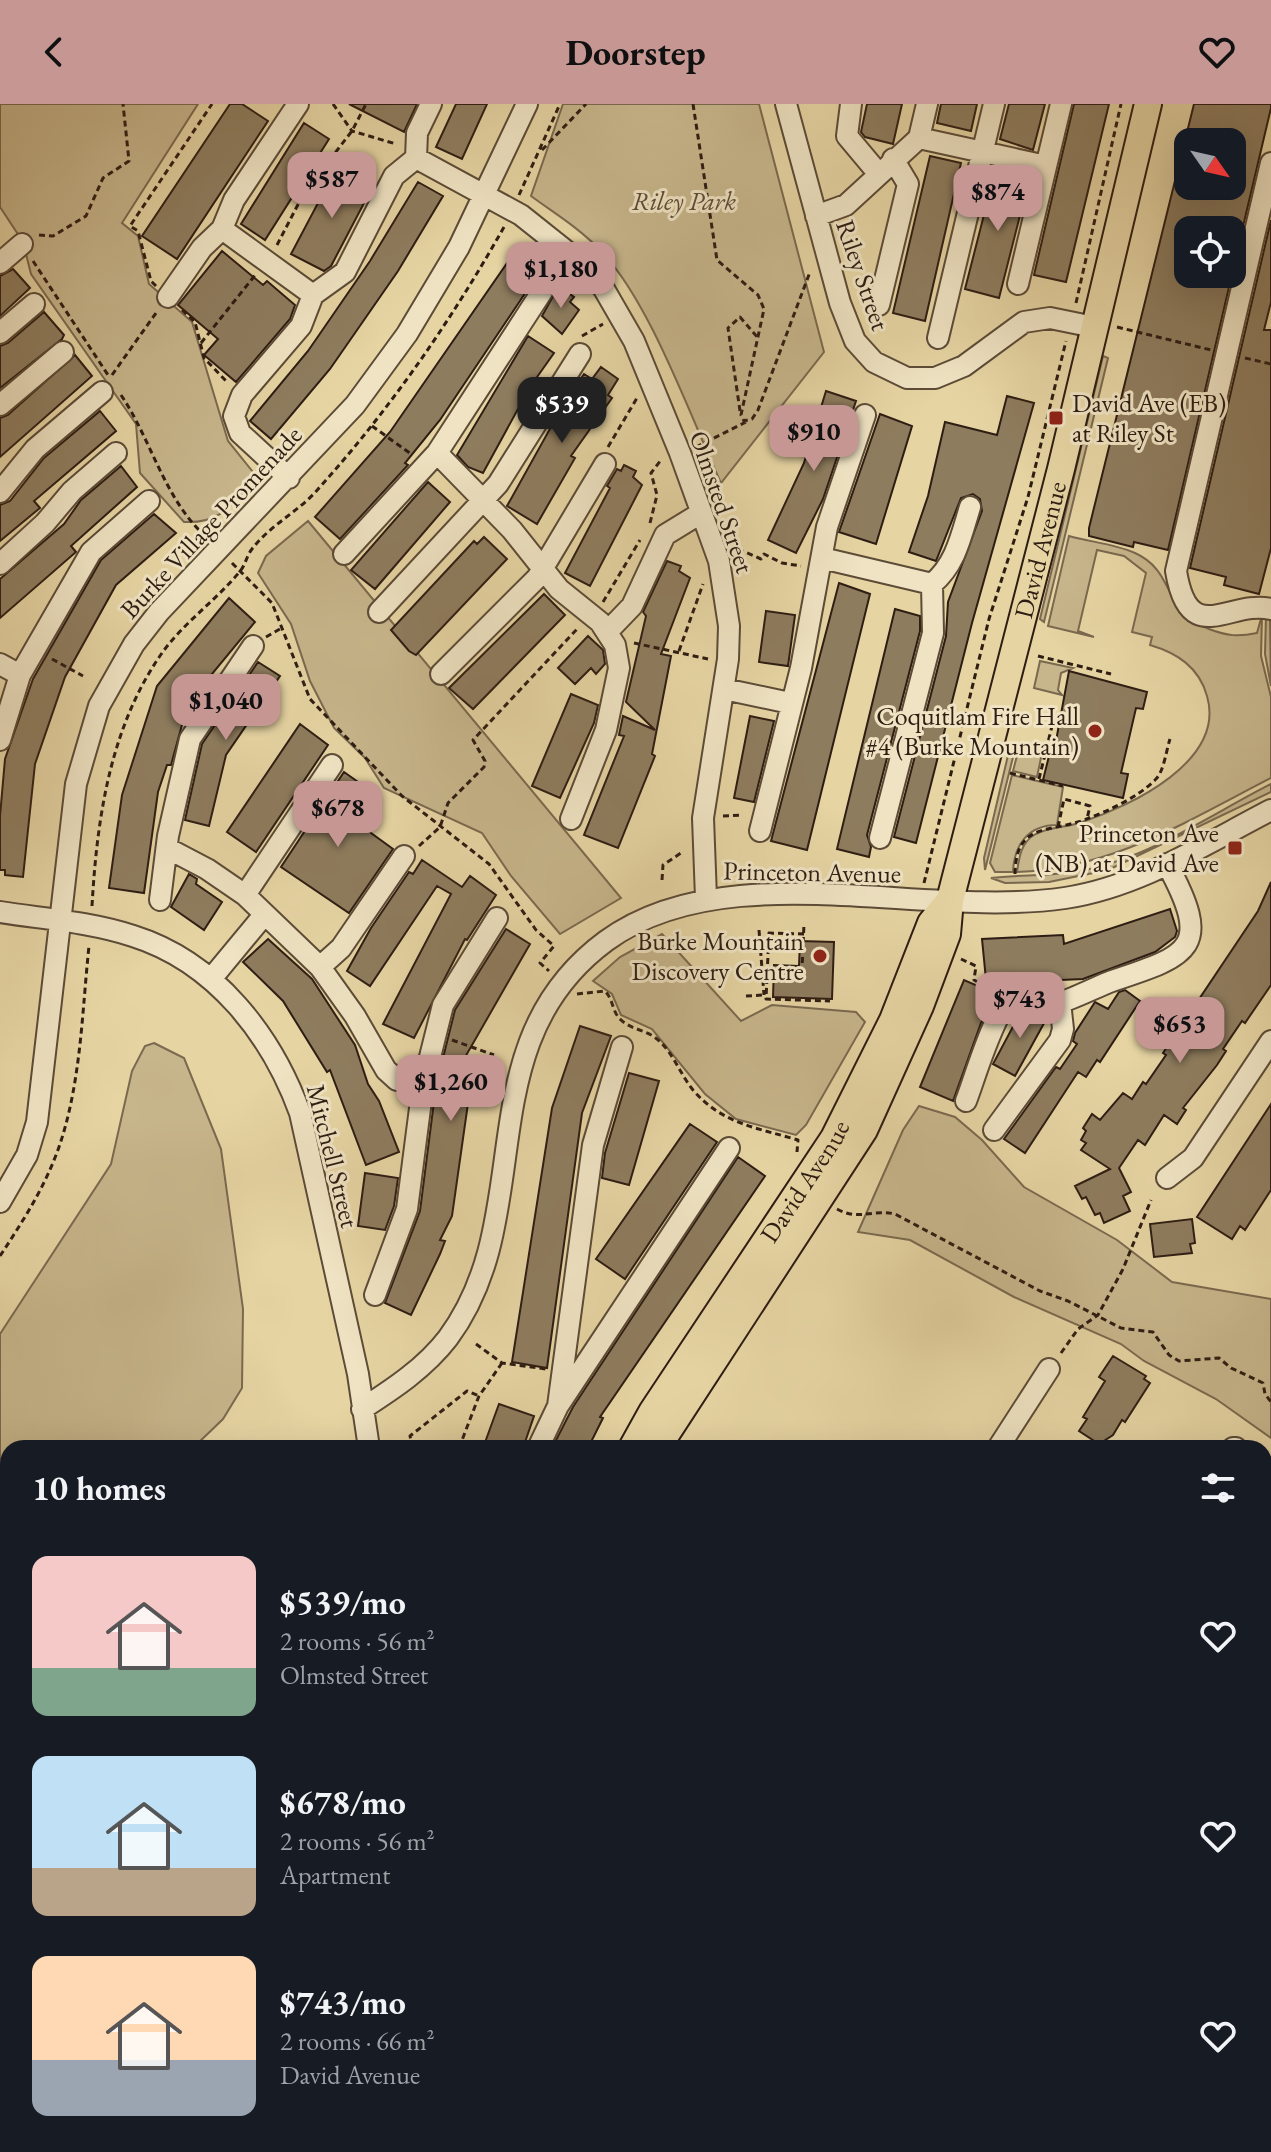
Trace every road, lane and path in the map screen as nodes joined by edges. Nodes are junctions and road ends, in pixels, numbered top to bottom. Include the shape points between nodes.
1 (123, 104) edge
2 (212, 104) edge
3 (298, 104) edge
4 (333, 104) edge
5 (366, 104) edge
6 (431, 104) edge
7 (527, 104) edge
8 (560, 104) edge
9 (586, 104) edge
10 (693, 104) edge
11 (786, 104) edge
12 (851, 104) edge
13 (927, 104) edge
14 (994, 104) edge
15 (1061, 104) edge
16 (1121, 104) edge
17 (1148, 104) edge
18 (352, 131) junction
19 (919, 138) junction
20 (983, 151) junction
21 (416, 152) junction
22 (540, 153) junction
23 (1271, 163) edge
24 (886, 166) junction
25 (1046, 166) junction
26 (523, 189) dead end
27 (485, 194) junction
28 (816, 216) junction
29 (504, 227) dead end
30 (222, 229) junction
31 (63, 232) dead end
32 (22, 244) joint
33 (267, 262) junction
34 (0, 263) edge
35 (810, 272) dead end
36 (1018, 284) dead end
37 (543, 290) dead end
38 (313, 295) junction
39 (168, 297) junction
40 (1076, 302) dead end
41 (34, 304) dead end
42 (879, 305) dead end
43 (1106, 327) junction
44 (0, 333) edge
45 (938, 338) dead end
46 (758, 339) junction
47 (200, 343) junction
48 (1065, 345) dead end
49 (1190, 345) dead end
50 (63, 352) dead end
51 (580, 354) dead end
52 (1253, 360) dead end
53 (1271, 364) edge
54 (110, 391) joint
55 (242, 395) junction
56 (637, 398) dead end
57 (0, 405) edge
58 (741, 415) junction
59 (865, 415) dead end
60 (746, 422) junction
61 (372, 426) junction
62 (689, 449) dead end
63 (116, 453) dead end
64 (427, 456) junction
65 (672, 456) dead end
66 (605, 464) joint
67 (289, 478) junction
68 (0, 492) edge
69 (149, 501) dead end
70 (483, 502) junction
71 (970, 507) dead end
72 (701, 513) junction
73 (199, 530) dead end
74 (738, 549) dead end
75 (344, 554) dead end
76 (230, 560) dead end
77 (0, 564) edge
78 (821, 564) junction
79 (542, 570) junction
80 (240, 571) junction
81 (705, 580) dead end
82 (932, 584) junction
83 (598, 607) dead end
84 (1271, 609) edge
85 (379, 612) dead end
86 (584, 621) dead end
87 (608, 631) junction
88 (641, 644) dead end
89 (253, 646) dead end
90 (42, 653) dead end
91 (678, 653) junction
92 (1038, 656) dead end
93 (708, 659) dead end
94 (0, 664) edge
95 (441, 674) dead end
96 (1111, 674) dead end
97 (20, 675) junction
98 (83, 676) dead end
99 (724, 689) junction
100 (790, 703) junction
101 (1053, 722) dead end
102 (1170, 739) dead end
103 (0, 740) edge
104 (332, 765) dead end
105 (1010, 773) dead end
106 (1039, 779) junction
107 (1063, 786) dead end
108 (1271, 810) edge
109 (744, 815) dead end
110 (721, 816) dead end
111 (571, 819) dead end
112 (1087, 819) junction
113 (440, 827) junction
114 (1058, 827) junction
115 (760, 831) dead end
116 (880, 838) dead end
117 (167, 848) junction
118 (681, 853) dead end
119 (404, 856) joint
120 (1167, 864) junction
121 (1015, 874) dead end
122 (925, 879) dead end
123 (662, 880) dead end
124 (245, 895) junction
125 (706, 898) junction
126 (160, 900) dead end
127 (950, 900) junction
128 (92, 901) dead end
129 (0, 912) edge
130 (264, 915) junction
131 (497, 918) dead end
132 (63, 922) junction
133 (804, 924) dead end
134 (759, 930) dead end
135 (804, 934) junction
136 (89, 948) dead end
137 (958, 958) dead end
138 (320, 967) junction
139 (767, 968) junction
140 (765, 977) junction
141 (211, 979) junction
142 (562, 983) junction
143 (765, 995) junction
144 (746, 996) dead end
145 (830, 1001) dead end
146 (1060, 1002) junction
147 (1007, 1003) junction
148 (443, 1037) dead end
149 (1271, 1041) edge
150 (622, 1047) dead end
151 (494, 1055) dead end
152 (423, 1085) junction
153 (966, 1101) dead end
154 (994, 1130) dead end
155 (796, 1147) dead end
156 (807, 1147) dead end
157 (729, 1148) dead end
158 (799, 1160) dead end
159 (1167, 1178) dead end
160 (1151, 1200) dead end
161 (0, 1202) edge
162 (835, 1208) dead end
163 (0, 1256) edge
164 (375, 1295) dead end
165 (1098, 1315) junction
166 (476, 1344) dead end
167 (502, 1363) junction
168 (1049, 1369) joint
169 (560, 1371) junction
170 (479, 1396) junction
171 (1271, 1402) edge
172 (558, 1406) junction
173 (362, 1409) junction
174 (368, 1440) edge
175 (411, 1440) edge
176 (462, 1440) edge
177 (542, 1440) edge
178 (636, 1440) edge
179 (662, 1440) edge
180 (1003, 1440) edge

1 - 31 path via 130,157 103,178 89,213
2 - 39 path via 130,226 138,231 151,281
3 - 30 street via 234,200
4 - 18 path
5 - 18 path
6 - 21 street via 417,133
7 - 27 street, Burke Village Promenade
8 - 22 path
9 - 22 path
10 - 46 path via 717,260 762,301
11 - 28 street, Riley Street
12 - 24 street via 847,136
13 - 19 street
14 - 20 street
15 - 25 street
16 - 40 path
17 - 43 main road, David Avenue
18 - 21 path
18 - 33 path via 304,193
19 - 20 street
19 - 24 street
20 - 25 street
20 - 45 street
21 - 27 street, Olmsted Street
21 - 38 street via 394,176 345,272
22 - 26 path
23 - 84 street via 1176,565 1186,601 1204,616 1220,617 1255,606
24 - 28 street via 846,205
24 - 42 street via 908,184
25 - 36 street
27 - 67 street, Burke Village Promenade via 407,334 355,405
27 - 72 street, Olmsted Street via 558,241 604,289 642,359
28 - 43 street, Riley Street via 851,331 866,355 889,372 924,379 951,373 1030,320
29 - 61 path via 457,308
30 - 33 street
30 - 39 street
32 - 34 street
32 - 39 path via 110,378
33 - 38 street
33 - 47 path
35 - 60 path via 758,410
37 - 64 street
38 - 55 street via 301,326
39 - 47 path via 195,322
41 - 44 street
43 - 49 path
43 - 127 main road, David Avenue
46 - 58 path
46 - 58 path via 740,317 728,328
47 - 55 path via 204,358
48 - 122 path via 1028,497 989,619
50 - 57 street
51 - 70 street
52 - 53 path
54 - 68 street via 35,449
54 - 73 path via 140,424 178,507
55 - 67 street via 235,425
56 - 66 path via 602,457
58 - 60 path
59 - 78 street via 827,527
60 - 62 path
61 - 64 path
61 - 80 path via 312,496 251,549
63 - 77 street
64 - 70 street
64 - 75 street
65 - 83 path via 651,473 655,512
66 - 79 street
67 - 132 street, Burke Village Promenade via 159,612 99,706 76,784
69 - 97 street via 91,552
70 - 79 street
70 - 85 street
71 - 82 street via 946,572
72 - 87 street via 665,535 632,606
72 - 99 street, Olmsted Street via 725,593
74 - 78 path via 782,563
76 - 80 path
78 - 82 street
78 - 100 street
79 - 87 street
79 - 95 street
80 - 113 path via 272,603 310,699 402,796
80 - 128 path via 174,638 131,706 107,782
81 - 91 path
82 - 116 street via 933,633
86 - 113 path via 473,740 485,761 482,769 448,803
87 - 111 street via 619,668 606,730
88 - 91 path
89 - 117 street via 190,739
90 - 98 path
91 - 93 path
92 - 96 path
94 - 97 street
97 - 103 street
99 - 100 street
99 - 125 street, Olmsted Street via 703,818
100 - 115 street
101 - 106 path
102 - 112 path via 1158,778
104 - 124 street
105 - 106 path
106 - 107 path
108 - 120 street, Princeton Avenue
109 - 110 path
112 - 114 path
112 - 114 path via 1090,806 1064,799
113 - 119 path
113 - 142 path via 505,882 536,930 554,946 540,963
114 - 121 path via 1027,837
117 - 124 street
117 - 126 street
118 - 123 path via 663,865
119 - 138 street via 341,948
120 - 127 street, Princeton Avenue via 1076,896
120 - 146 street via 1192,926 1180,952 1168,963
124 - 130 street
125 - 127 street, Princeton Avenue
125 - 142 street, Princeton Avenue via 664,909 623,929
127 - 178 main road, David Avenue via 931,923 882,1044 834,1138
127 - 179 main road, David Avenue via 947,934 864,1130
129 - 132 street, Mitchell Street
130 - 138 street
130 - 141 street
131 - 152 street via 443,1005
132 - 141 street, Mitchell Street via 135,936
132 - 161 street, Burke Village Promenade via 37,1122 27,1155
133 - 135 path
134 - 140 path
135 - 139 path via 769,933
135 - 139 path via 802,969
136 - 163 path via 64,1133 40,1192
137 - 147 path via 976,966 977,984 994,990
138 - 152 street via 386,1070 397,1080
139 - 140 path
140 - 143 path
141 - 173 street, Mitchell Street via 266,1040 300,1113
142 - 155 path via 581,996 605,991 619,1018 660,1042 710,1105 739,1125 798,1140
142 - 173 street, Princeton Avenue via 538,1020 520,1063 491,1245 473,1297 447,1340 425,1363
143 - 144 path
143 - 145 path
146 - 147 street via 1029,992
146 - 154 street via 1060,1040
147 - 153 street
148 - 151 path
149 - 159 street via 1193,1158
150 - 169 street via 593,1145
152 - 164 street via 407,1209
156 - 158 path
157 - 172 street
160 - 165 path
162 - 165 path via 854,1217 895,1214 1040,1291
165 - 168 path via 1078,1329
165 - 171 path via 1121,1328 1153,1332 1179,1361 1219,1358 1263,1383
166 - 167 path
167 - 169 path
167 - 170 path
168 - 180 street
169 - 172 street
170 - 175 path via 467,1391
170 - 176 path
172 - 177 street
173 - 174 street, Mitchell Street

